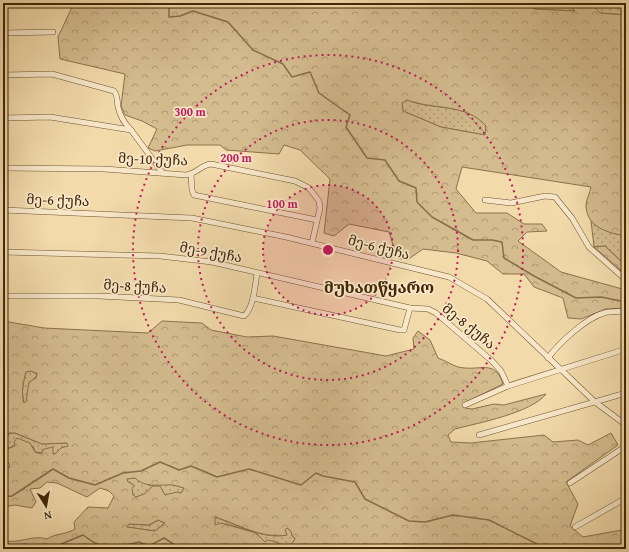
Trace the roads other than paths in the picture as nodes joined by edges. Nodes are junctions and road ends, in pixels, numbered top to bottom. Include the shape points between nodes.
1 (53, 32) dead end
2 (3, 33) edge
3 (3, 75) edge
4 (3, 118) edge
5 (131, 130) junction
6 (3, 168) edge
7 (162, 172) junction
8 (192, 174) junction
9 (485, 200) dead end
10 (3, 210) edge
11 (317, 220) junction
12 (312, 243) junction
13 (3, 252) edge
14 (257, 274) junction
15 (626, 280) edge
16 (3, 296) edge
17 (253, 298) junction
18 (410, 308) junction
19 (626, 311) edge
20 (626, 349) edge
21 (548, 358) junction
22 (561, 369) junction
23 (508, 386) junction
24 (626, 393) edge
25 (595, 402) junction
26 (465, 405) dead end
27 (626, 425) edge
28 (479, 434) dead end
29 (626, 446) edge
30 (570, 483) dead end
31 (626, 498) edge
32 (575, 527) dead end

1 - 2 street
3 - 5 street via 52,74 114,91 124,123
4 - 5 street via 50,117
5 - 7 street
6 - 7 street, მე-10 ქუჩა
7 - 8 street, მე-10 ქუჩა
8 - 11 street via 194,195
8 - 11 street, მე-10 ქუჩა via 202,165 211,164 295,181 309,188 319,201
9 - 15 street via 511,203 545,196 555,197 572,218 589,247
10 - 12 street, მე-6 ქუჩა via 192,218
11 - 12 street, მე-10 ქუჩა
12 - 21 street, მე-6 ქუჩა via 458,281 487,299
13 - 14 street, მე-9 ქუჩა via 160,256 212,262
14 - 17 street, მე-8 ქუჩა
14 - 18 street, მე-9 ქუჩა
16 - 17 street, მე-8 ქუჩა via 99,296 179,300 244,316
17 - 18 street via 400,330 406,327
18 - 23 street, მე-8 ქუჩა via 428,309 436,313 492,361 501,371
19 - 21 street via 593,317
20 - 22 street
21 - 22 street, მე-6 ქუჩა
22 - 23 street
22 - 25 street, მე-6 ქუჩა
23 - 26 street
24 - 25 street
25 - 27 street, მე-6 ქუჩა
25 - 28 street
29 - 30 street
31 - 32 street

